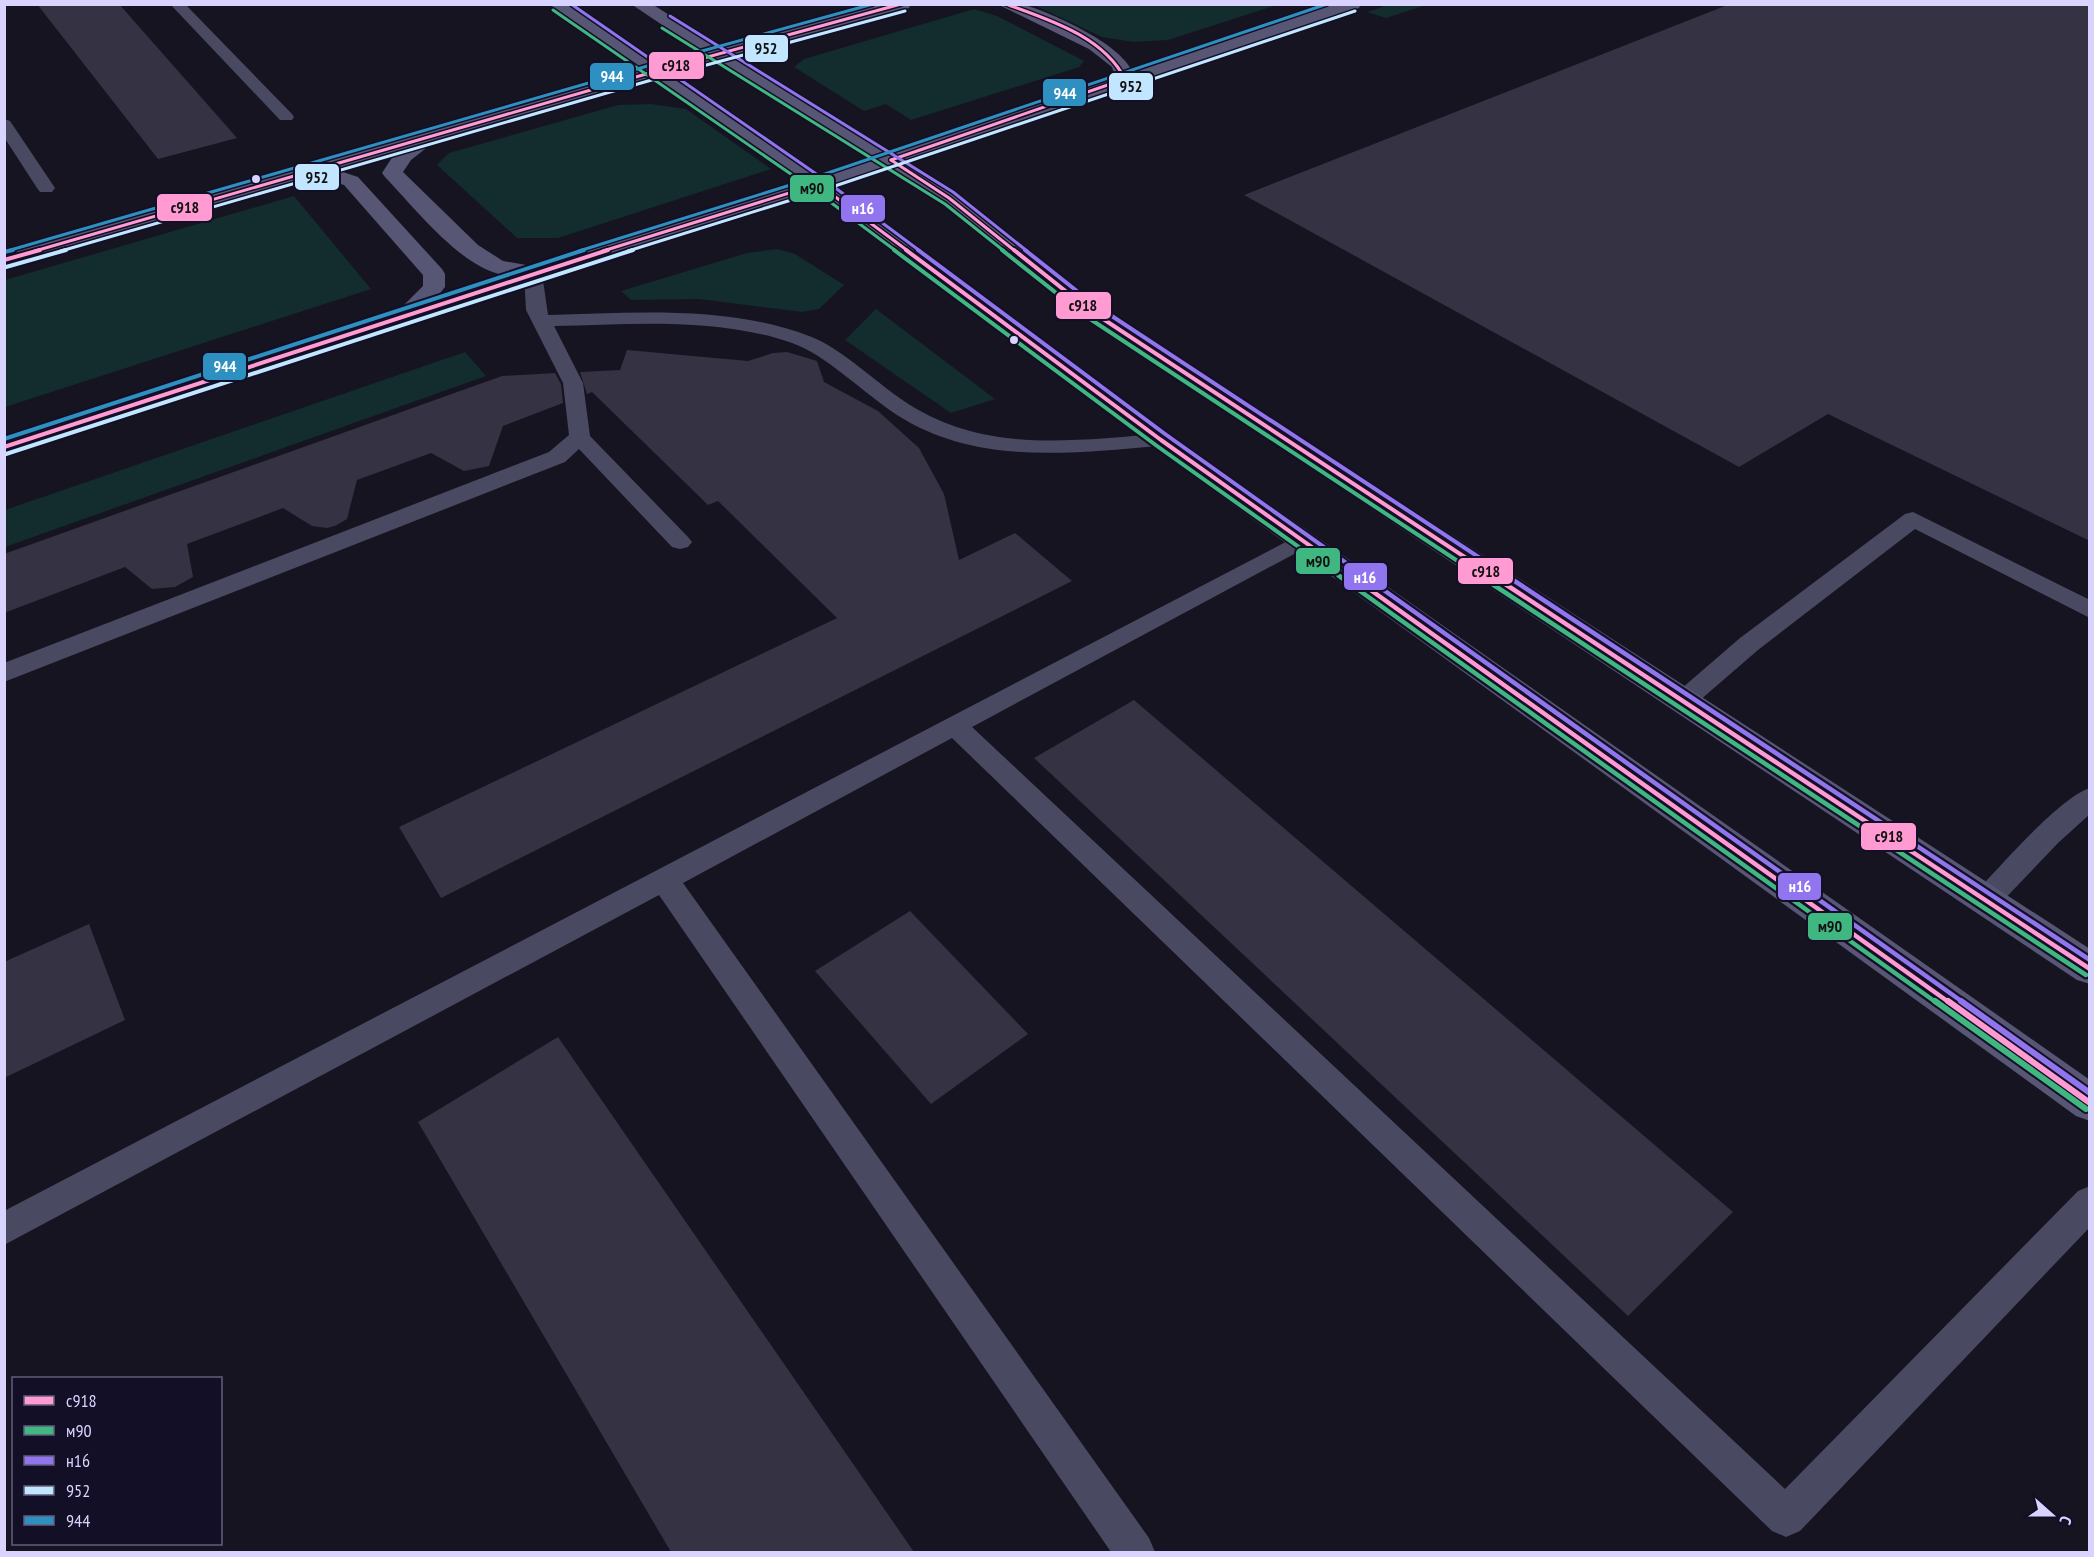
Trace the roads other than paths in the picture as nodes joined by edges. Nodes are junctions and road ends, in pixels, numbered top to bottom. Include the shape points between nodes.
1 (177, 4) edge
2 (557, 4) edge
3 (639, 4) edge
4 (903, 4) edge
5 (1005, 4) edge
6 (1353, 4) edge
7 (719, 54) junction
8 (653, 72) junction
9 (1125, 79) junction
10 (286, 117) dead end
11 (4, 124) edge
12 (433, 136) junction
13 (891, 160) junction
14 (299, 174) junction
15 (818, 184) junction
16 (46, 188) dead end
17 (4, 260) edge
18 (533, 273) junction
19 (408, 314) junction
20 (542, 321) junction
21 (580, 437) junction
22 (1161, 440) junction
23 (4, 447) edge
24 (1301, 541) junction
25 (680, 542) dead end
26 (2090, 610) edge
27 (4, 673) edge
28 (1683, 701) junction
29 (955, 726) junction
30 (2090, 798) edge
31 (664, 879) junction
32 (1986, 900) junction
33 (2090, 969) edge
34 (2090, 1102) edge
35 (2090, 1202) edge
36 (4, 1229) edge
37 (1135, 1552) edge

1 - 10 lane
2 - 8 main road
3 - 7 main road
4 - 7 main road
5 - 9 main road via 1105,51 1120,64
6 - 9 main road
7 - 8 main road
7 - 13 main road
8 - 12 main road
8 - 15 main road
9 - 13 main road
11 - 16 lane
12 - 14 main road
12 - 18 main road via 403,156 392,173 470,250 496,267
13 - 15 main road
13 - 28 main road via 949,198 1088,309
14 - 17 main road
14 - 19 main road via 329,174 351,181 434,274 434,287
15 - 18 main road
15 - 22 main road
18 - 19 main road
18 - 20 lane via 536,310
19 - 23 main road
20 - 21 lane via 573,383
20 - 22 lane via 666,320 777,332 821,349 928,424 991,444 1042,448
21 - 25 lane
21 - 27 lane via 557,457
22 - 24 main road
24 - 29 lane
24 - 34 main road
26 - 28 lane via 1913,519
28 - 32 main road
29 - 31 lane
29 - 35 lane via 1786,1518
30 - 32 lane
31 - 36 lane
31 - 37 lane
32 - 33 main road

